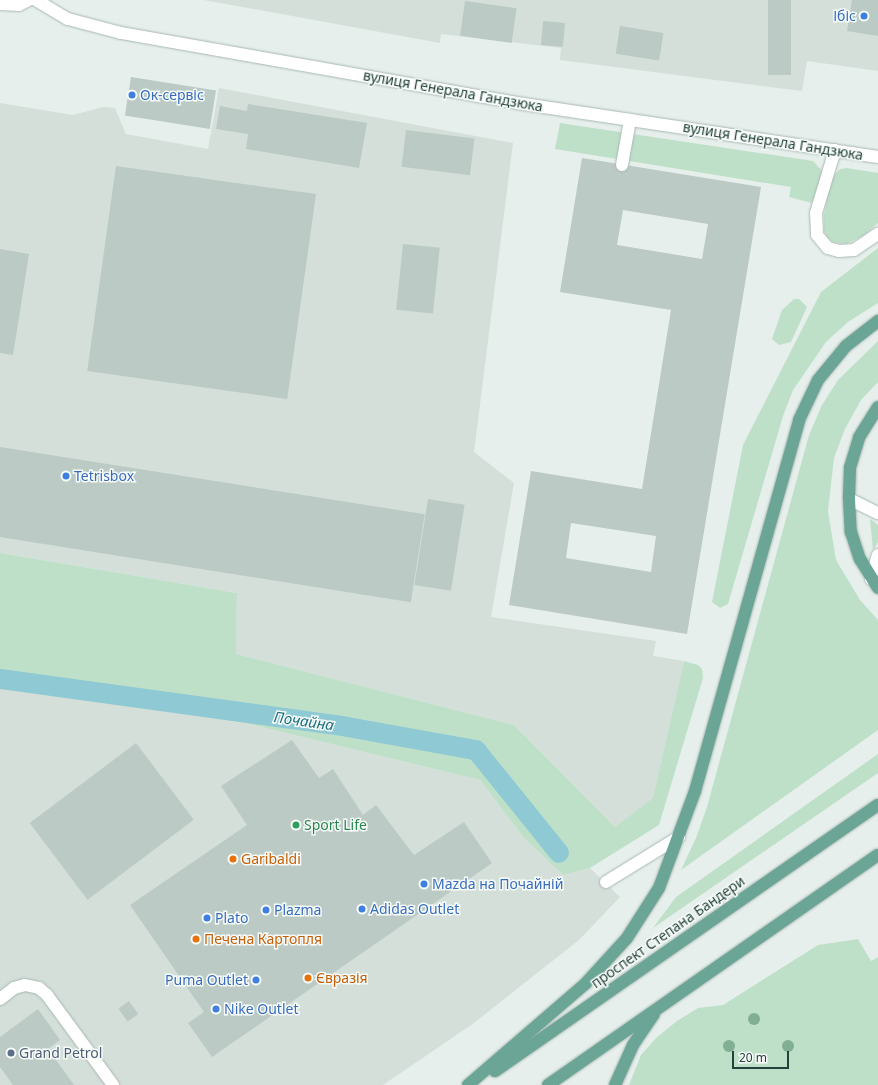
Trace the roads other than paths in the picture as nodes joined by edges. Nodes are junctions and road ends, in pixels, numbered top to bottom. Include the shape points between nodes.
1 (29, 0) edge
2 (36, 0) edge
3 (0, 4) edge
4 (630, 120) junction
5 (835, 150) junction
6 (878, 157) edge
7 (622, 165) dead end
8 (878, 234) edge
9 (878, 321) edge
10 (878, 407) edge
11 (849, 499) junction
12 (878, 513) edge
13 (878, 555) edge
14 (875, 583) edge
15 (878, 805) edge
16 (679, 837) junction
17 (878, 855) edge
18 (606, 882) dead end
19 (0, 999) edge
20 (659, 1006) junction
21 (113, 1085) edge
22 (468, 1085) edge
23 (475, 1085) edge
24 (548, 1085) edge
25 (615, 1085) edge

1 - 3 street via 19,5
2 - 4 street, вулиця Генерала Гандзюка via 68,19 121,33 517,103
4 - 5 street, вулиця Генерала Гандзюка
4 - 7 street
5 - 6 street, вулиця Генерала Гандзюка
5 - 8 street via 816,213 817,236 828,248 839,251 854,250
9 - 16 main road via 846,346 818,380 799,420 695,791
10 - 11 main road via 859,438 850,468
11 - 12 street
11 - 14 main road via 851,532 860,559
13 - 14 street
15 - 23 main road, проспект Степана Бандери
16 - 18 street
16 - 22 main road via 659,888 627,938 579,989
17 - 20 main road
19 - 21 street via 19,987 39,988 47,995
20 - 24 main road
20 - 25 main road via 633,1045

